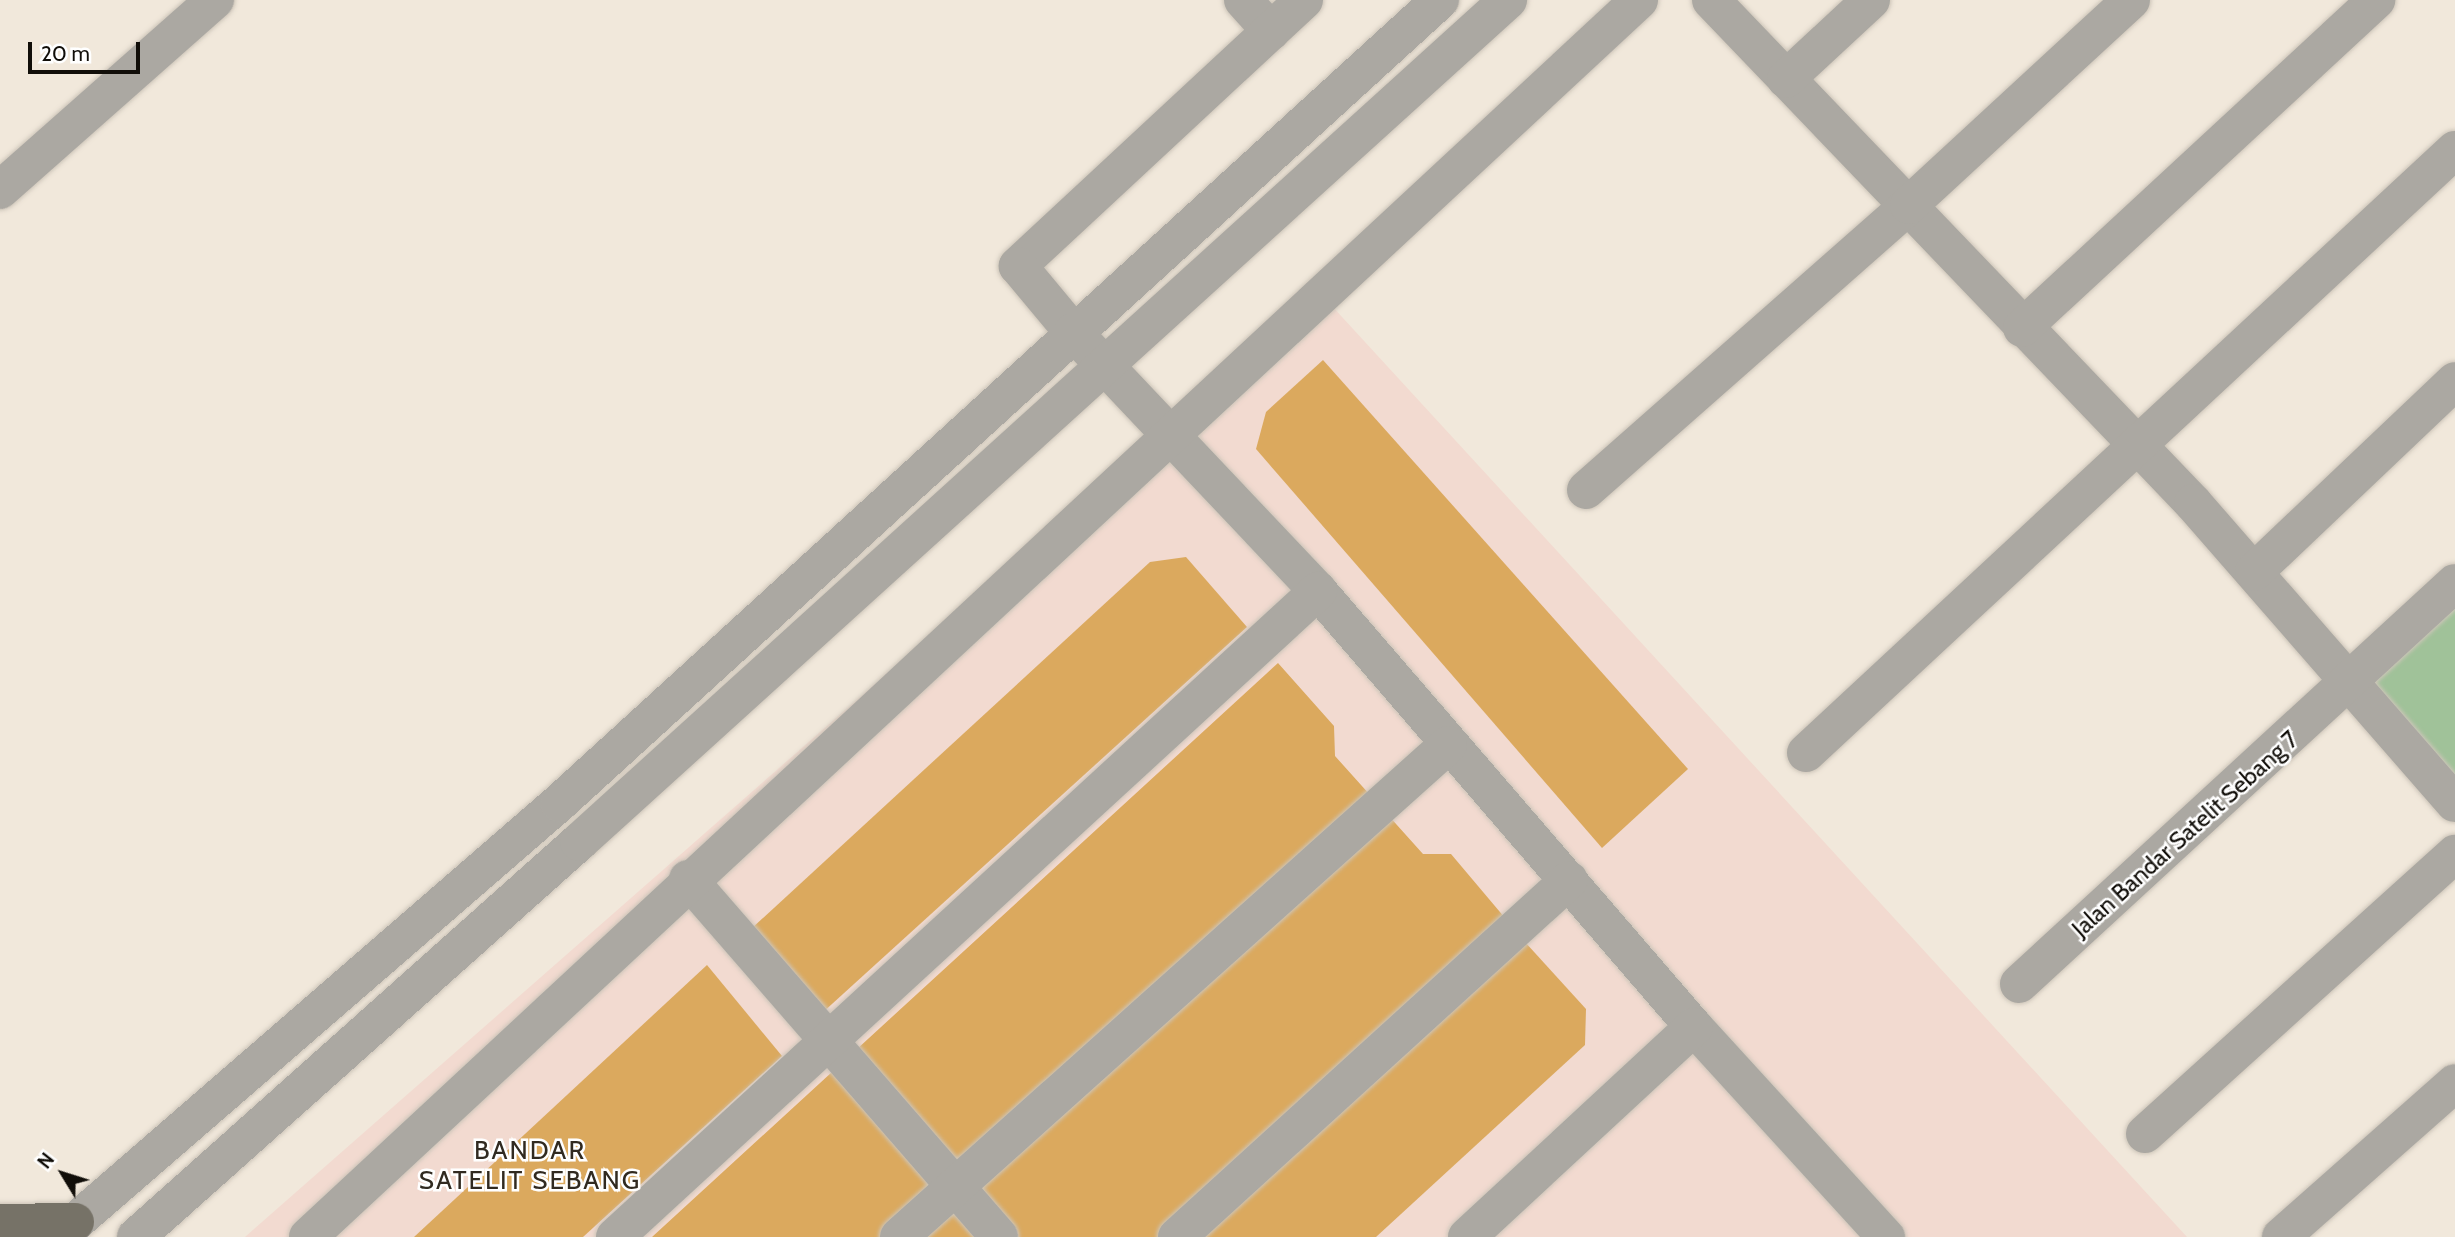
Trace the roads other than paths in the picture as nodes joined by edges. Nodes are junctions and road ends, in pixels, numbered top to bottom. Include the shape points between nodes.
1 (215, 0) edge
2 (1243, 0) edge
3 (1304, 0) edge
4 (1440, 0) edge
5 (1508, 0) edge
6 (1639, 0) edge
7 (1712, 0) edge
8 (1871, 0) edge
9 (2131, 0) edge
10 (2376, 0) edge
11 (1271, 31) junction
12 (1786, 79) junction
13 (2455, 150) edge
14 (0, 190) edge
15 (1909, 205) junction
16 (2022, 328) junction
17 (1073, 332) junction
18 (1106, 364) junction
19 (2455, 381) edge
20 (1169, 432) junction
21 (2140, 445) junction
22 (1586, 490) dead end
23 (2254, 572) junction
24 (2455, 583) edge
25 (1318, 591) junction
26 (2351, 684) junction
27 (1448, 745) junction
28 (1806, 753) dead end
29 (2455, 803) edge
30 (2455, 854) edge
31 (688, 879) junction
32 (1569, 880) junction
33 (2019, 984) dead end
34 (1695, 1027) junction
35 (829, 1042) junction
36 (2455, 1083) edge
37 (2145, 1134) dead end
38 (956, 1187) junction
39 (0, 1223) edge
40 (66, 1229) edge
41 (136, 1237) edge
42 (308, 1237) edge
43 (615, 1237) edge
44 (900, 1237) edge
45 (999, 1237) edge
46 (1177, 1237) edge
47 (1467, 1237) edge
48 (1886, 1237) edge
49 (2281, 1237) edge

1 - 14 street
2 - 11 street
3 - 11 street
4 - 17 street
5 - 18 street
6 - 20 street
7 - 12 street
8 - 12 street
9 - 15 street
10 - 16 street
11 - 17 street via 1018,266
12 - 15 street
13 - 21 street
15 - 16 street
15 - 22 street
16 - 21 street
17 - 18 street
17 - 40 street via 559,803
18 - 20 street
18 - 41 street
19 - 23 street
20 - 25 street
20 - 31 street
21 - 23 street
21 - 28 street
23 - 26 street
24 - 26 street, Jalan Bandar Satelit Sebang 7
25 - 27 street
25 - 35 street
26 - 29 street
26 - 33 street, Jalan Bandar Satelit Sebang 7
27 - 32 street
27 - 38 street
30 - 37 street
31 - 35 street
31 - 42 street
32 - 34 street
32 - 46 street
34 - 47 street
34 - 48 street
35 - 38 street
35 - 43 street
36 - 49 street
38 - 44 street
38 - 45 street
39 - 40 main road

